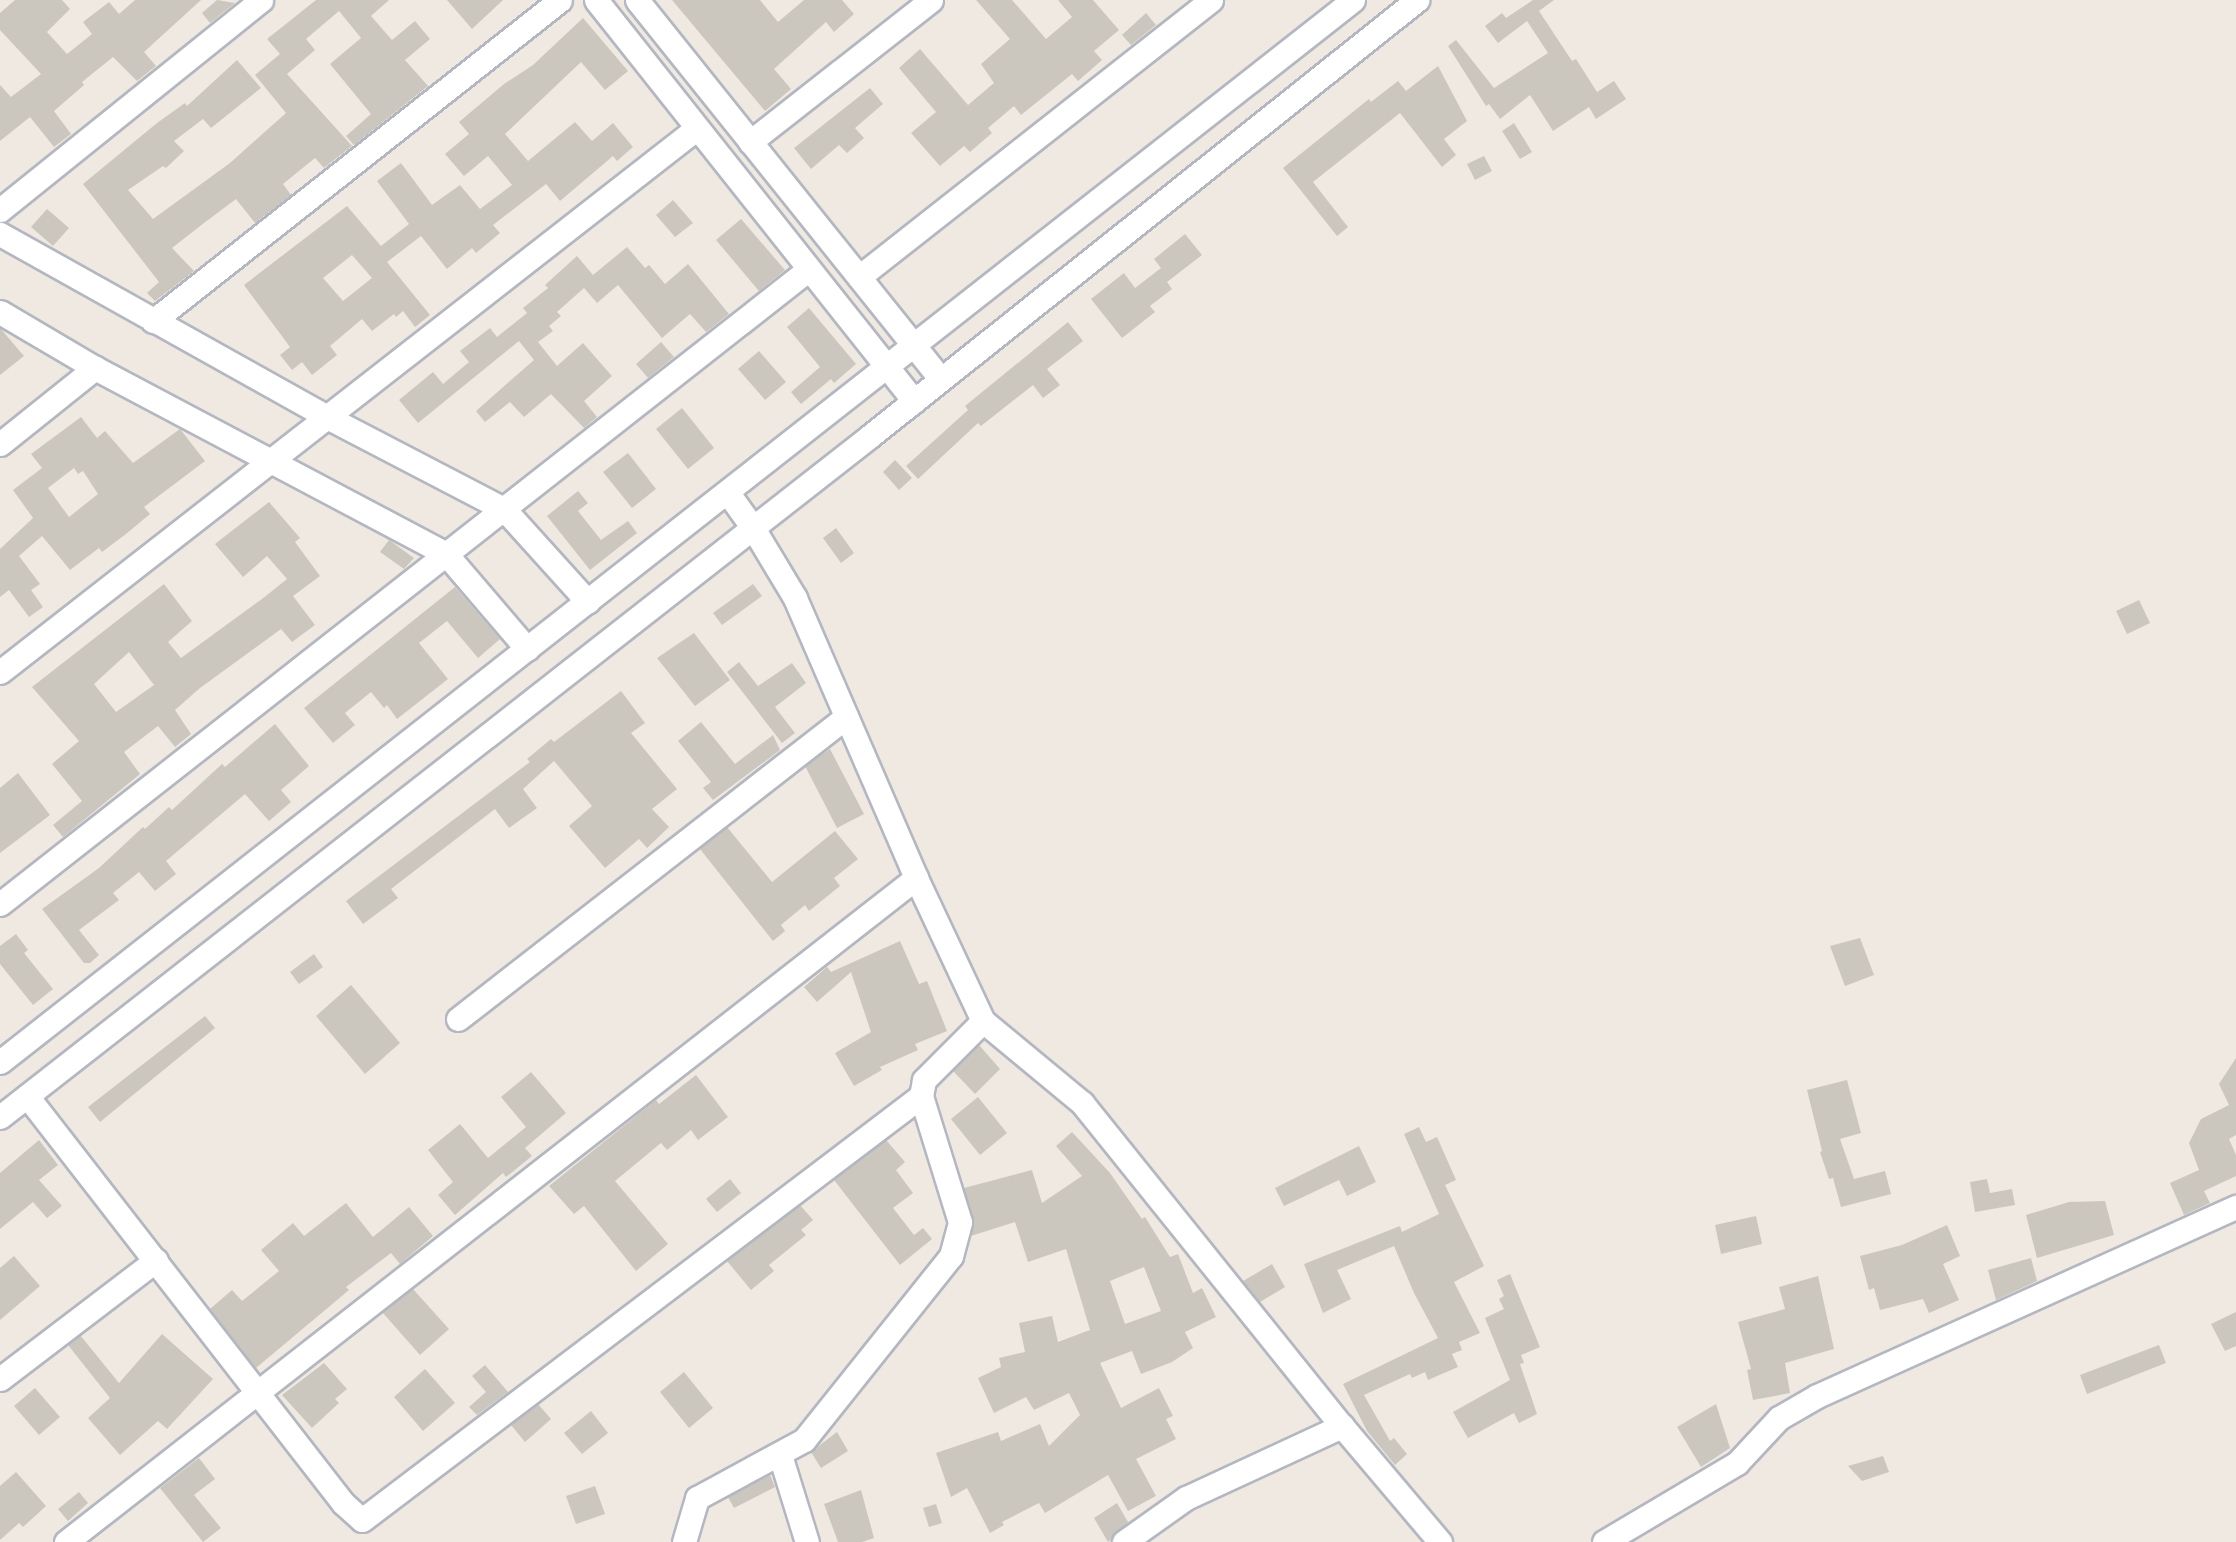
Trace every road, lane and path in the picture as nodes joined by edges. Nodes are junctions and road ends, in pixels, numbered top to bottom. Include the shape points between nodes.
1 (261, 0) edge
2 (560, 0) edge
3 (596, 0) edge
4 (637, 0) edge
5 (931, 0) edge
6 (1211, 0) edge
7 (1353, 0) edge
8 (1417, 0) edge
9 (697, 128) junction
10 (750, 142) junction
11 (0, 210) edge
12 (0, 234) edge
13 (809, 270) junction
14 (859, 277) junction
15 (0, 312) edge
16 (153, 321) junction
17 (913, 347) junction
18 (888, 367) junction
19 (94, 368) junction
20 (941, 379) junction
21 (914, 401) junction
22 (327, 417) junction
23 (0, 444) edge
24 (271, 461) junction
25 (727, 493) junction
26 (504, 509) junction
27 (753, 528) junction
28 (446, 554) junction
29 (588, 602) junction
30 (527, 649) junction
31 (0, 672) edge
32 (846, 717) junction
33 (916, 878) junction
34 (0, 904) edge
35 (458, 1019) dead end
36 (983, 1021) junction
37 (0, 1062) edge
38 (27, 1096) junction
39 (921, 1096) junction
40 (0, 1117) edge
41 (2236, 1207) edge
42 (156, 1260) junction
43 (0, 1379) edge
44 (258, 1393) junction
45 (1342, 1426) junction
46 (780, 1455) junction
47 (66, 1542) edge
48 (684, 1542) edge
49 (807, 1542) edge
50 (1124, 1542) edge
51 (1440, 1542) edge
52 (1604, 1542) edge

1 - 11 street
2 - 16 street
3 - 9 street
4 - 10 street
5 - 10 street
6 - 14 street
7 - 17 street
8 - 20 street
9 - 13 street
9 - 22 street
10 - 14 street
12 - 16 street
13 - 18 street
13 - 26 street
14 - 17 street
15 - 19 street
16 - 22 street
17 - 18 street
17 - 20 street
18 - 21 street
18 - 25 street
19 - 23 street
19 - 24 street
20 - 21 street
21 - 27 street
22 - 24 street
22 - 26 street
24 - 28 street
24 - 31 street
25 - 27 street
25 - 29 street
26 - 28 street
26 - 29 street
27 - 32 street via 795,598
27 - 38 street
28 - 30 street
28 - 34 street
29 - 30 street
30 - 37 street
32 - 33 street
32 - 35 street
33 - 36 street
33 - 44 street
36 - 39 street via 924,1080
36 - 45 street via 1082,1103
38 - 40 street
38 - 42 street
39 - 44 street via 362,1520 343,1503
39 - 46 street via 960,1222 951,1256 804,1440
41 - 52 street via 1817,1396 1779,1418 1737,1463
42 - 43 street
42 - 44 street
44 - 47 street
45 - 50 street via 1186,1498
45 - 51 street
46 - 48 street via 697,1498
46 - 49 street

